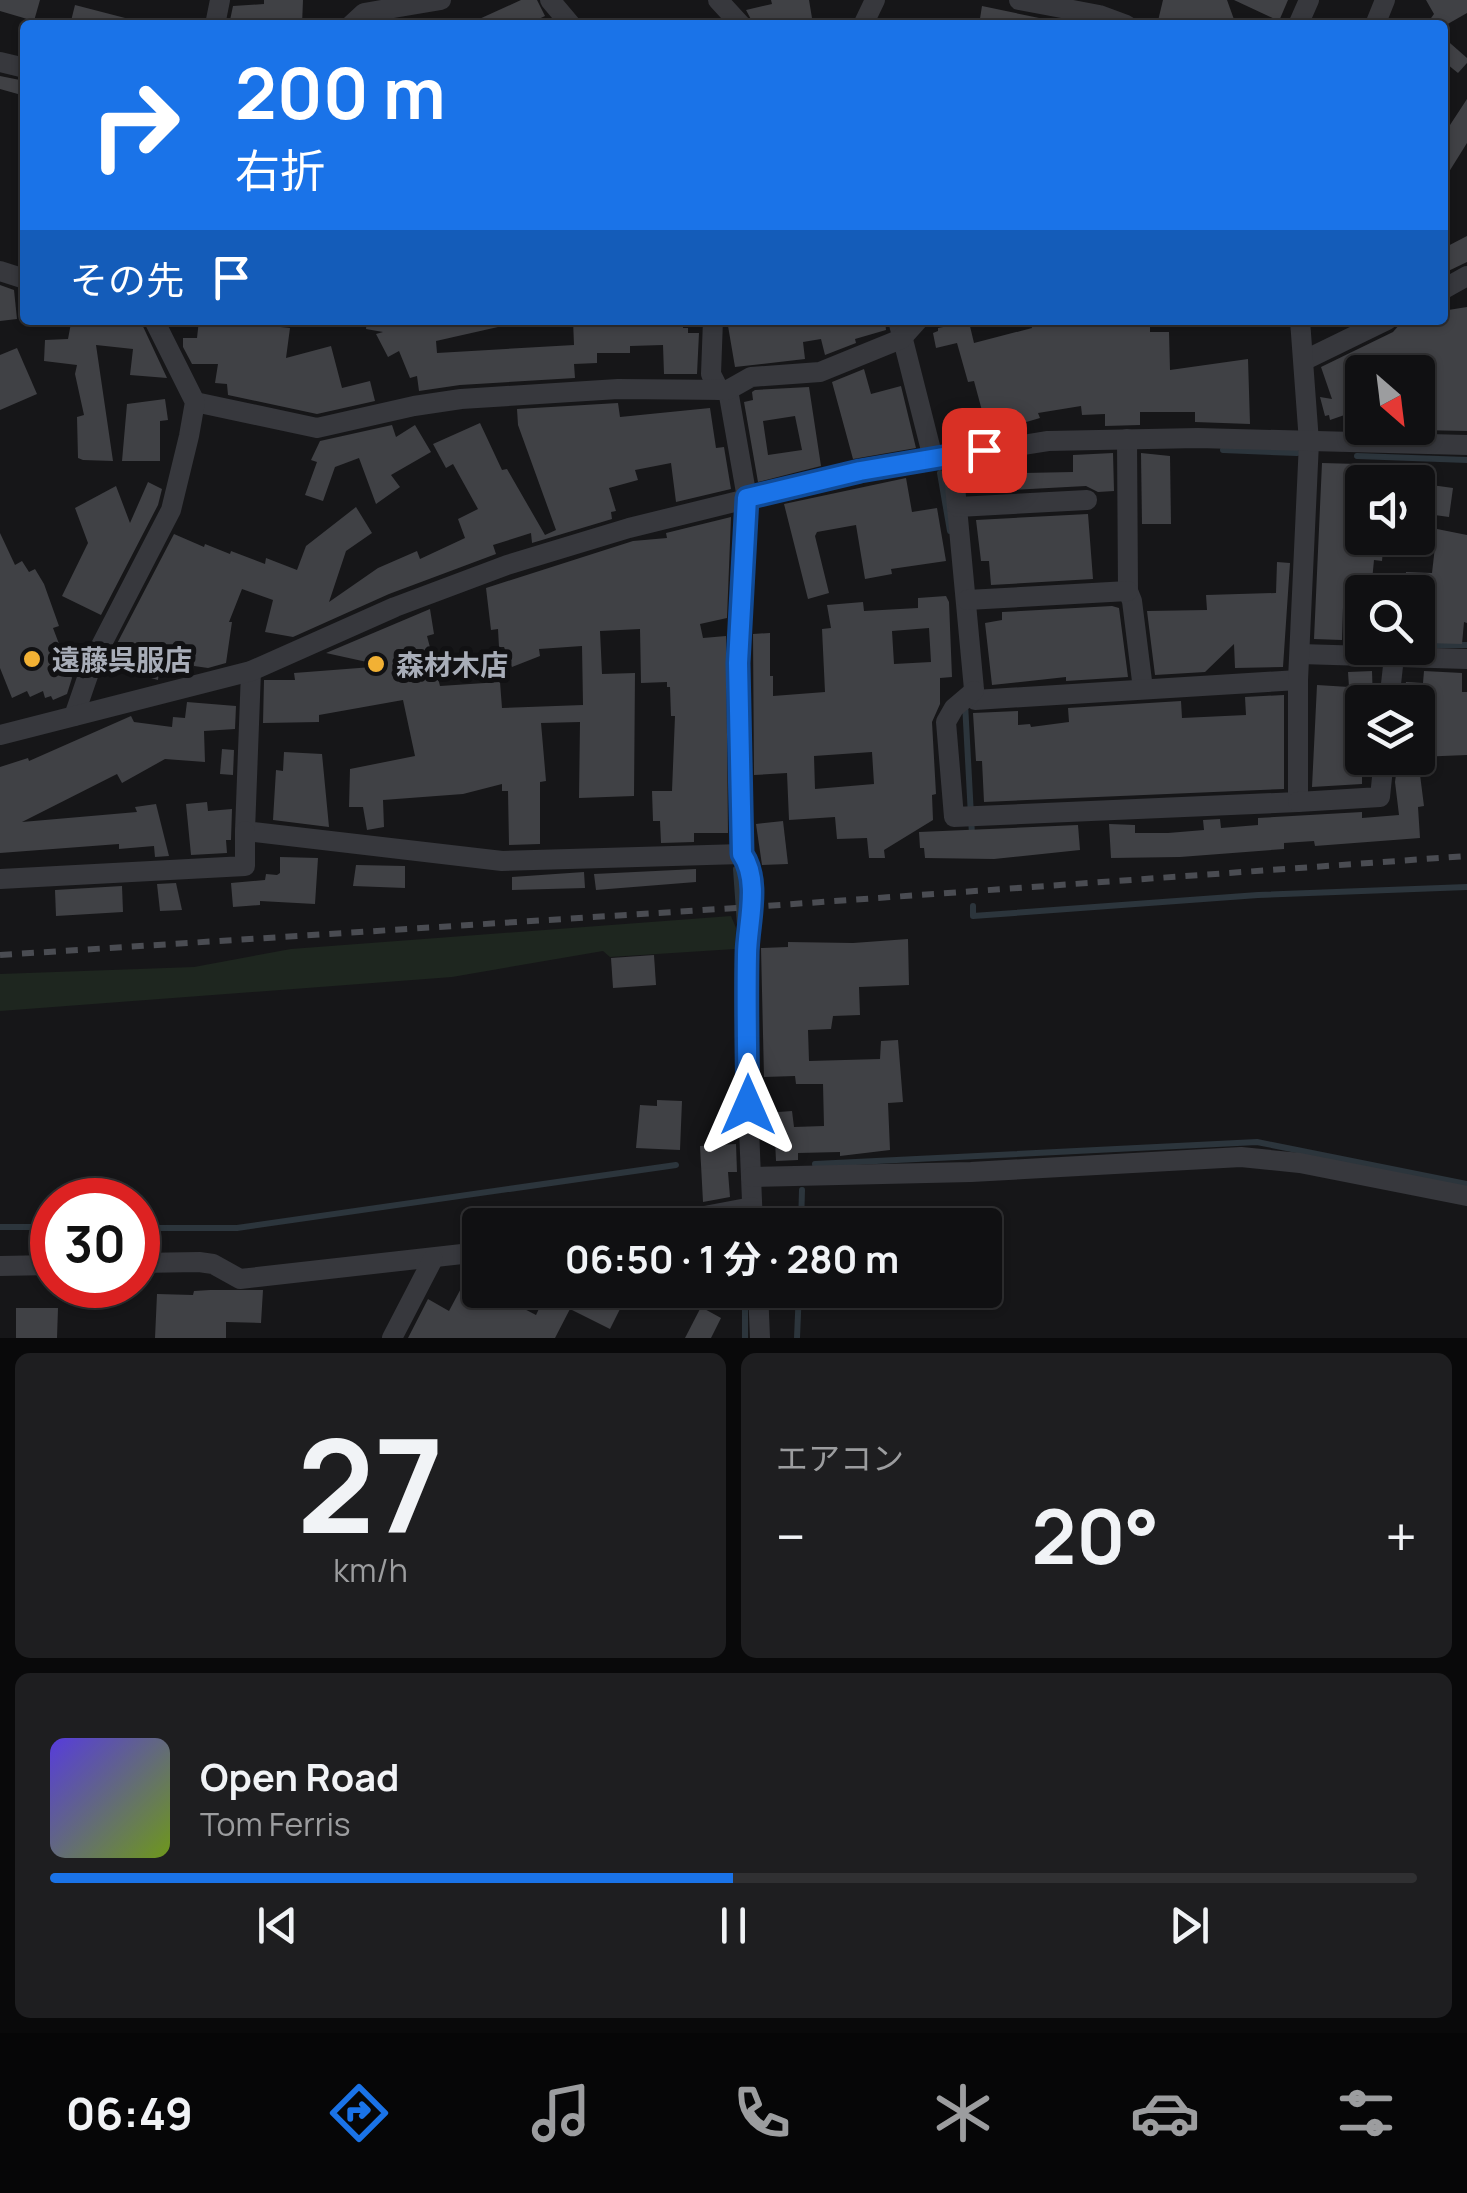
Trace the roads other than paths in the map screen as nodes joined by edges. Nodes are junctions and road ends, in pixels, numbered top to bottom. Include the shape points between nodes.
1 (441, 0) edge
2 (550, 0) edge
3 (718, 0) edge
4 (1019, 0) edge
5 (356, 20) edge
6 (567, 20) edge
7 (736, 20) edge
8 (1113, 20) edge
9 (156, 325) edge
10 (714, 325) edge
11 (1301, 325) edge
12 (1377, 325) edge
13 (900, 329) edge
14 (1305, 360) junction
15 (724, 390) junction
16 (195, 402) junction
17 (1127, 439) junction
18 (1310, 442) junction
19 (1467, 445) edge
20 (943, 456) junction
21 (747, 498) junction
22 (1087, 500) dead end
23 (958, 507) junction
24 (1128, 591) junction
25 (968, 600) junction
26 (1300, 654) junction
27 (1345, 656) edge
28 (1435, 659) edge
29 (1467, 659) edge
30 (251, 671) junction
31 (1298, 680) junction
32 (1143, 688) junction
33 (967, 697) junction
34 (74, 716) junction
35 (0, 734) edge
36 (1382, 775) edge
37 (1298, 802) junction
38 (245, 832) junction
39 (742, 854) junction
40 (0, 879) edge
41 (751, 1176) junction
42 (1467, 1196) edge
43 (753, 1208) edge
44 (462, 1255) edge
45 (433, 1259) junction
46 (160, 1263) edge
47 (30, 1265) edge
48 (0, 1266) edge
49 (759, 1308) edge
50 (392, 1338) edge
51 (760, 1338) edge

1 - 5 street via 364,13
2 - 6 street
3 - 7 street
4 - 8 street
9 - 16 street
10 - 15 street via 711,374
11 - 14 street
12 - 14 street
13 - 15 street via 820,372 751,376
13 - 20 street
14 - 18 street
15 - 16 street via 462,399 317,428
15 - 21 street
16 - 34 street via 171,510 93,661
17 - 18 street
17 - 20 street via 1048,441
17 - 24 street
18 - 19 street
18 - 26 street
20 - 21 street
20 - 23 street
21 - 30 street via 507,565
21 - 39 street via 738,663
22 - 23 street
23 - 25 street
24 - 25 street
24 - 32 street
25 - 33 street
26 - 27 street
26 - 31 street
28 - 29 street
30 - 34 street
30 - 38 street
31 - 32 street
31 - 37 street
32 - 33 street
33 - 37 street via 946,722 954,817
34 - 35 street
36 - 37 street via 1380,797
38 - 39 street via 502,861
38 - 40 street via 245,866
39 - 41 street via 751,907
41 - 42 street via 1241,1156
41 - 43 street
44 - 45 street
45 - 46 street via 240,1279 212,1264
45 - 50 street
47 - 48 street
49 - 51 street

